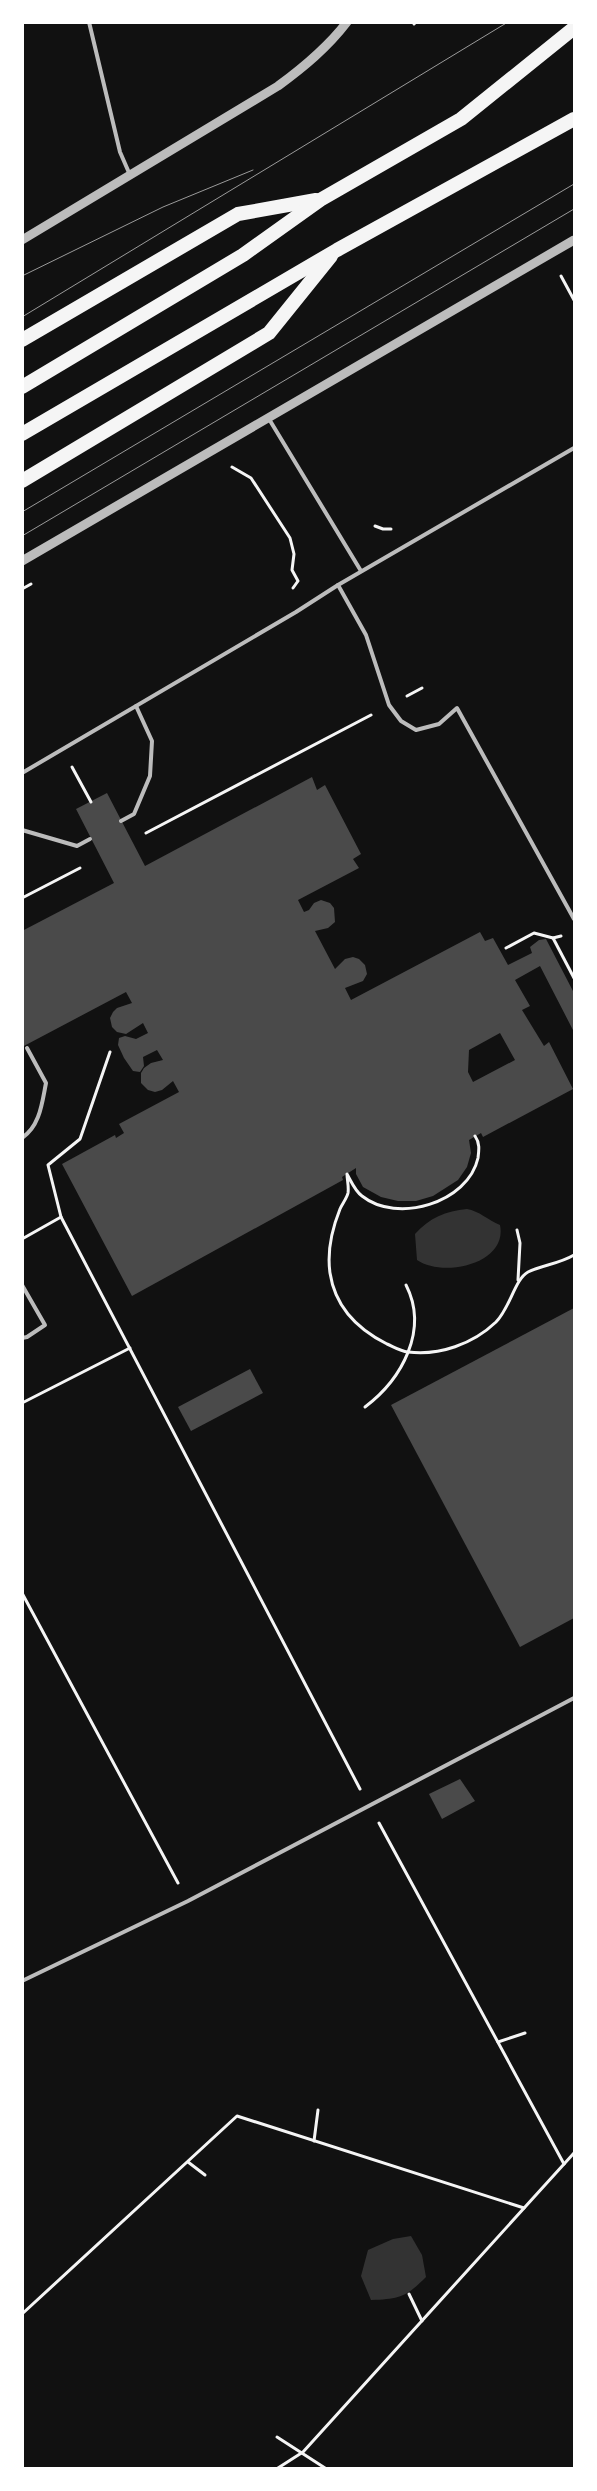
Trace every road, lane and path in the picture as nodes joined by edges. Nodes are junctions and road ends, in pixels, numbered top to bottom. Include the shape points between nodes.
1 (89, 22) edge
2 (347, 22) edge
3 (570, 32) edge
4 (574, 119) edge
5 (130, 175) junction
6 (320, 200) junction
7 (22, 240) edge
8 (574, 240) edge
9 (337, 250) junction
10 (561, 276) dead end
11 (574, 300) edge
12 (22, 340) edge
13 (22, 387) edge
14 (269, 419) junction
15 (22, 434) edge
16 (574, 448) edge
17 (232, 467) dead end
18 (22, 480) edge
19 (22, 560) edge
20 (361, 571) junction
21 (338, 585) junction
22 (289, 594) dead end
23 (422, 688) dead end
24 (389, 705) junction
25 (136, 706) junction
26 (71, 764) dead end
27 (22, 772) edge
28 (91, 802) dead end
29 (121, 821) dead end
30 (22, 830) edge
31 (141, 836) dead end
32 (90, 839) dead end
33 (82, 867) dead end
34 (22, 898) edge
35 (574, 919) edge
36 (567, 934) dead end
37 (553, 938) junction
38 (506, 948) dead end
39 (574, 978) edge
40 (27, 1048) dead end
41 (110, 1052) dead end
42 (475, 1136) dead end
43 (22, 1138) edge
44 (61, 1217) junction
45 (517, 1230) dead end
46 (22, 1239) edge
47 (574, 1255) edge
48 (518, 1281) junction
49 (22, 1285) edge
50 (406, 1285) dead end
51 (22, 1338) edge
52 (130, 1348) junction
53 (409, 1352) junction
54 (22, 1403) edge
55 (365, 1407) dead end
56 (22, 1593) edge
57 (574, 1698) edge
58 (369, 1806) junction
59 (188, 1901) junction
60 (22, 1981) edge
61 (525, 2032) dead end
62 (498, 2042) junction
63 (318, 2110) dead end
64 (314, 2141) junction
65 (574, 2153) edge
66 (188, 2162) junction
67 (564, 2164) junction
68 (205, 2175) dead end
69 (524, 2208) junction
70 (409, 2294) dead end
71 (22, 2314) edge
72 (422, 2321) junction
73 (277, 2437) dead end
74 (302, 2452) junction
75 (278, 2468) edge
76 (325, 2468) edge

1 - 5 lane via 120,152
2 - 5 street via 307,66
3 - 6 highway via 460,119
4 - 9 highway
5 - 7 street
6 - 12 highway via 238,214
6 - 13 highway via 243,255
8 - 14 street
9 - 15 highway
9 - 18 highway via 269,333
10 - 11 path
14 - 19 street
14 - 20 lane
16 - 20 lane
17 - 22 path via 251,478 290,538 294,554 292,570 298,582
20 - 21 lane
21 - 24 lane via 366,634
21 - 25 lane
23 - 24 path
24 - 31 path
24 - 35 lane via 401,721 416,730 439,724 457,708
25 - 27 lane
25 - 29 lane via 152,741 150,776 134,814
26 - 28 path
30 - 32 lane via 77,846
33 - 34 path
36 - 37 path
37 - 38 path via 534,933
37 - 39 path
40 - 43 lane via 46,1083 41,1110 31,1132
41 - 44 path via 80,1139 48,1165
42 - 53 path via 479,1141 479,1151 470,1175 460,1189 430,1204 412,1208 376,1204 361,1196 347,1174 348,1193 335,1220 329,1253 335,1293 357,1325 374,1337
44 - 46 path
44 - 52 path
45 - 48 path via 520,1243
47 - 48 path via 528,1272
48 - 53 path via 509,1306 476,1337 454,1347
49 - 51 lane via 45,1325
50 - 53 path via 412,1297 414,1314
52 - 54 path
52 - 58 path
53 - 55 path via 382,1394
56 - 59 path
57 - 58 lane
58 - 59 lane
58 - 62 path
59 - 60 lane
61 - 62 path
62 - 67 path
63 - 64 path
64 - 66 path via 237,2116
64 - 69 path
65 - 67 path
66 - 68 path
66 - 71 path
67 - 69 path
69 - 72 path
70 - 72 path
72 - 74 path
73 - 74 path
74 - 75 path
74 - 76 path

